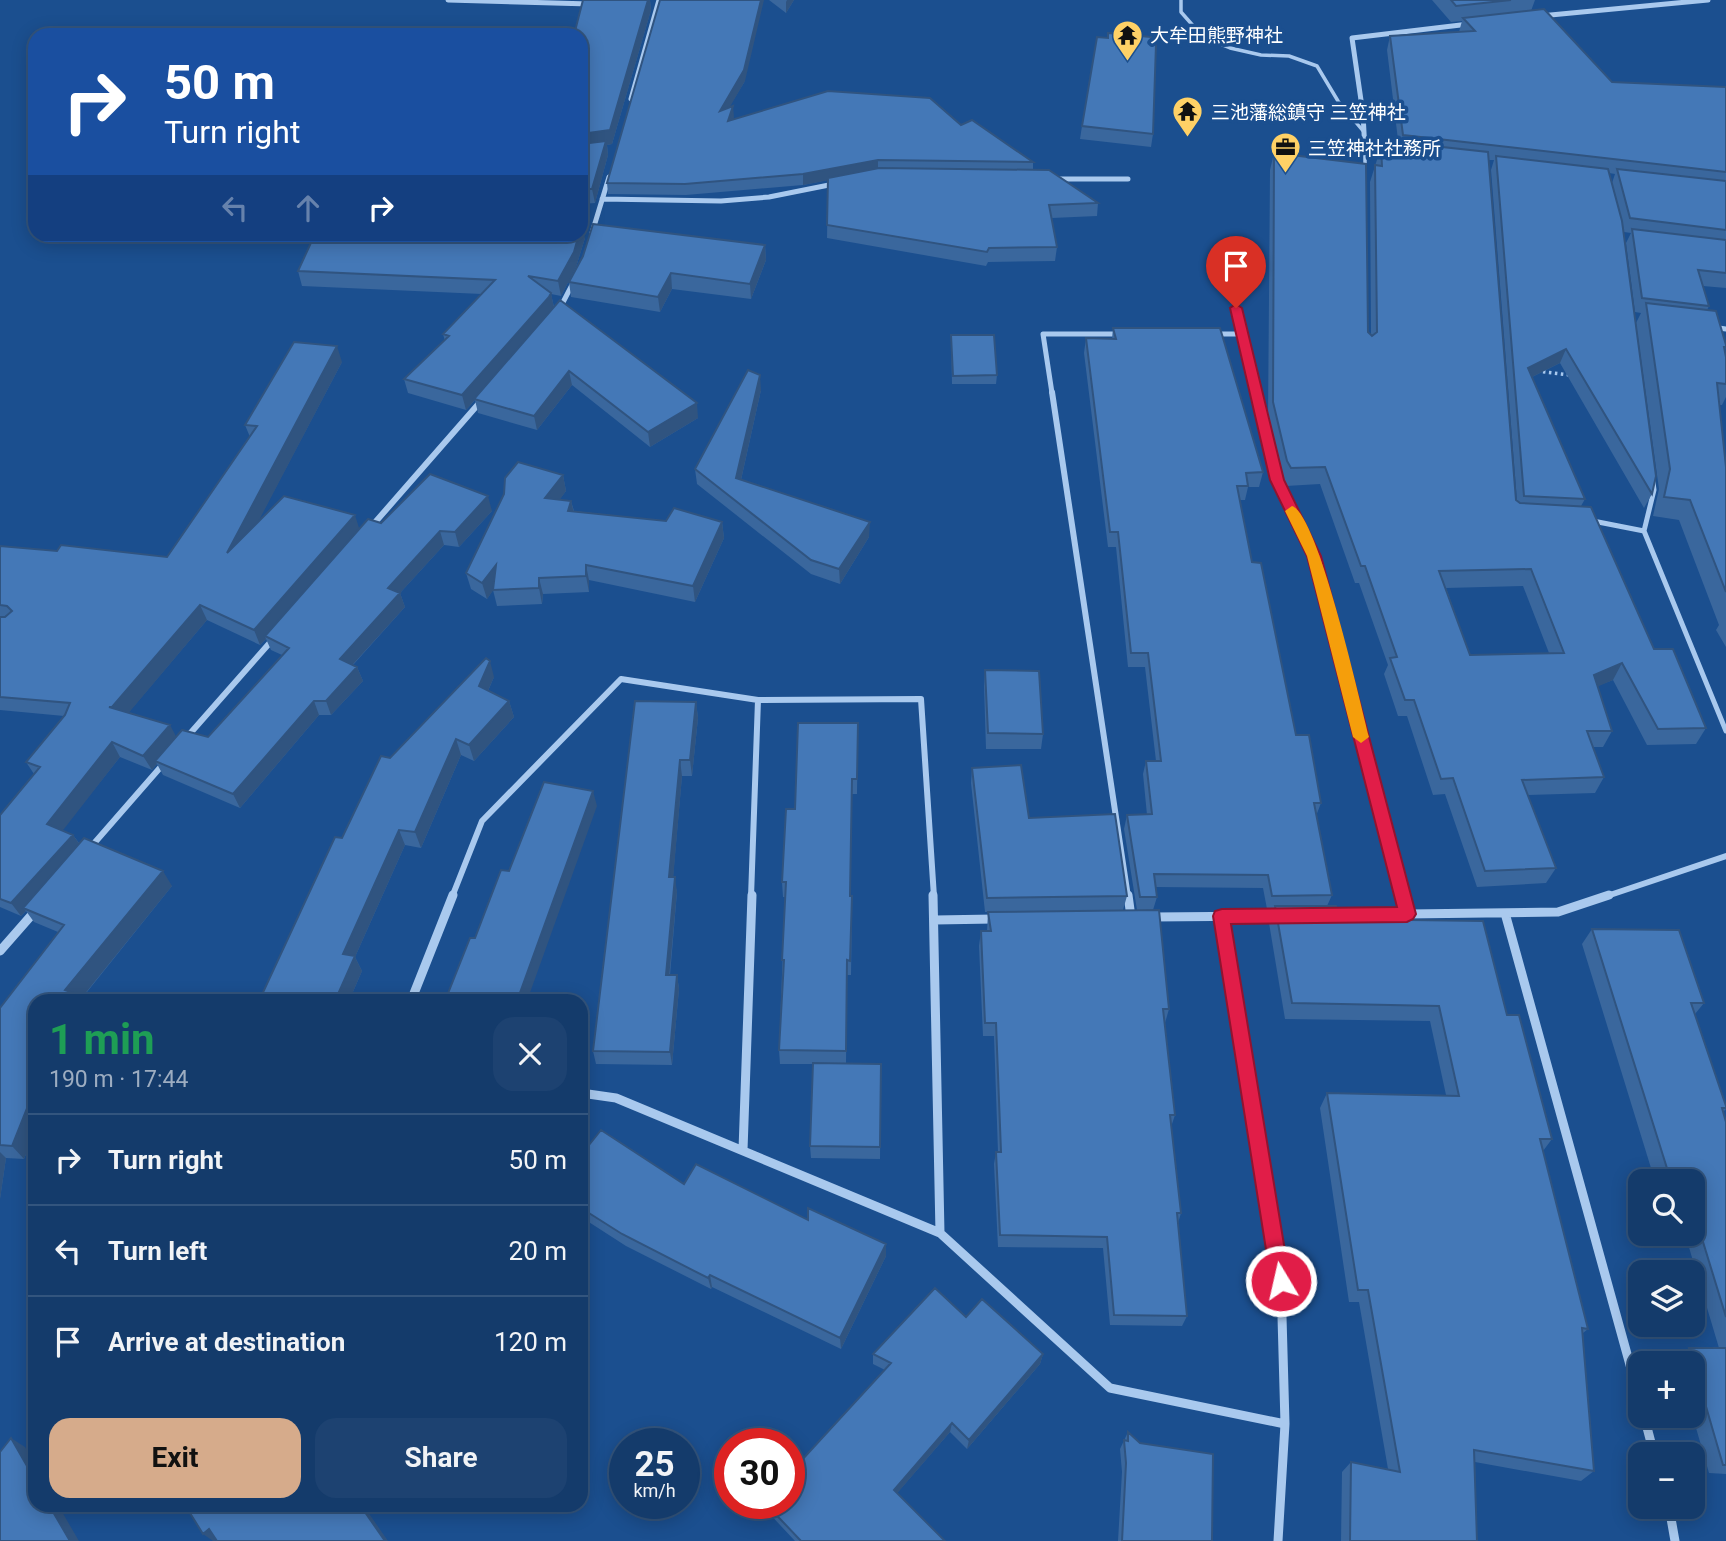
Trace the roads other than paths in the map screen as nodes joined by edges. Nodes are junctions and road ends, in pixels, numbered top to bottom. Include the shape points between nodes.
1 (447, 0) edge
2 (1181, 0) edge
3 (1708, 0) edge
4 (658, 3) edge
5 (601, 4) edge
6 (643, 5) edge
7 (1538, 17) edge
8 (1472, 24) edge
9 (628, 110) edge
10 (1364, 133) junction
11 (1365, 151) junction
12 (1392, 154) edge
13 (610, 174) edge
14 (1365, 178) edge
15 (1048, 179) edge
16 (1128, 179) dead end
17 (842, 183) edge
18 (602, 199) junction
19 (588, 246) edge
20 (575, 281) edge
21 (1231, 283) dead end
22 (556, 315) edge
23 (1699, 326) edge
24 (1726, 329) edge
25 (1135, 334) edge
26 (1201, 334) edge
27 (1241, 334) junction
28 (483, 399) edge
29 (1652, 476) edge
30 (1586, 520) edge
31 (1644, 531) junction
32 (365, 534) edge
33 (283, 628) edge
34 (758, 700) junction
35 (1726, 731) edge
36 (182, 743) edge
37 (173, 753) edge
38 (1726, 856) edge
39 (82, 858) edge
40 (46, 899) edge
41 (1407, 914) junction
42 (1505, 914) junction
43 (1314, 915) edge
44 (1222, 916) junction
45 (1288, 916) edge
46 (1131, 917) junction
47 (1117, 918) edge
48 (1005, 919) edge
49 (935, 920) junction
50 (0, 951) edge
51 (414, 994) edge
52 (588, 1094) edge
53 (743, 1150) junction
54 (940, 1233) junction
55 (1628, 1358) edge
56 (1285, 1424) junction
57 (1671, 1519) edge
58 (1278, 1541) edge
59 (1675, 1541) edge

1 - 5 street
2 - 10 lane via 1181,12 1203,37 1230,48 1289,56 1317,66
3 - 7 street
4 - 6 street
4 - 9 street
8 - 10 street via 1352,38
10 - 11 street
11 - 12 street
11 - 14 lane
13 - 18 street
15 - 16 street
17 - 18 street via 721,201
18 - 19 street
20 - 22 street
21 - 27 street
23 - 24 street
25 - 46 street via 1043,334
26 - 27 street
27 - 41 street via 1277,480 1314,556
28 - 32 street
29 - 31 lane via 1654,490
30 - 31 lane
31 - 35 lane
33 - 36 street
34 - 49 street via 921,699
34 - 51 street via 621,679 482,821
34 - 53 street
37 - 39 street
38 - 42 street via 1558,912
40 - 50 street
41 - 42 street
41 - 43 street
42 - 55 street
44 - 45 street
44 - 46 street
44 - 56 street via 1281,1281
46 - 47 street
48 - 49 street
49 - 54 street
52 - 53 street via 616,1098
53 - 54 street
54 - 56 street via 1110,1388
56 - 58 street
57 - 59 street

